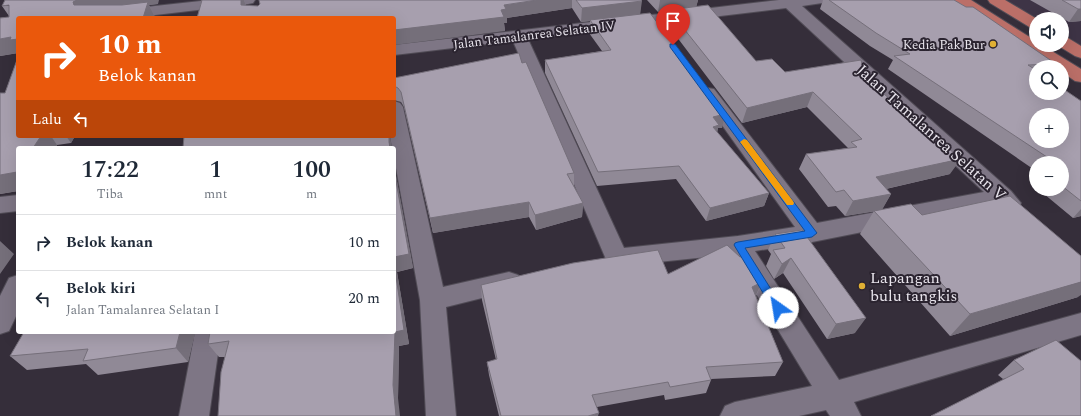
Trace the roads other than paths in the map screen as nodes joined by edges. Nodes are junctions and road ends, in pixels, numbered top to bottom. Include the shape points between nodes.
1 (817, 0) edge
2 (961, 0) edge
3 (995, 0) edge
4 (788, 2) edge
5 (253, 4) edge
6 (641, 5) edge
7 (114, 16) edge
8 (1029, 21) edge
9 (659, 26) junction
10 (518, 35) junction
11 (1069, 45) edge
12 (396, 50) edge
13 (1081, 53) edge
14 (696, 76) edge
15 (1081, 77) edge
16 (396, 152) edge
17 (1003, 196) junction
18 (16, 203) edge
19 (0, 205) edge
20 (1021, 212) edge
21 (812, 233) junction
22 (738, 245) junction
23 (616, 257) junction
24 (594, 262) edge
25 (532, 276) edge
26 (16, 289) edge
27 (433, 300) junction
28 (0, 323) edge
29 (1081, 324) edge
30 (208, 334) edge
31 (839, 406) edge
32 (194, 416) edge
33 (441, 416) edge
34 (736, 416) edge

1 - 4 street, Jalan Tamalanrea Selatan IV
2 - 15 main road
3 - 8 main road
4 - 9 street, Jalan Tamalanrea Selatan IV
4 - 17 street, Jalan Tamalanrea Selatan V
5 - 7 street
6 - 9 street
9 - 10 street, Jalan Tamalanrea Selatan IV
10 - 12 street, Jalan Tamalanrea Selatan IV
10 - 23 street
11 - 13 main road
14 - 21 street
16 - 27 street
17 - 20 street, Jalan Tamalanrea Selatan V
17 - 21 street
18 - 19 street
21 - 22 street
22 - 23 street
22 - 31 street
23 - 24 street
25 - 27 street
26 - 28 street
27 - 33 street
29 - 31 street
30 - 32 street
31 - 34 street

